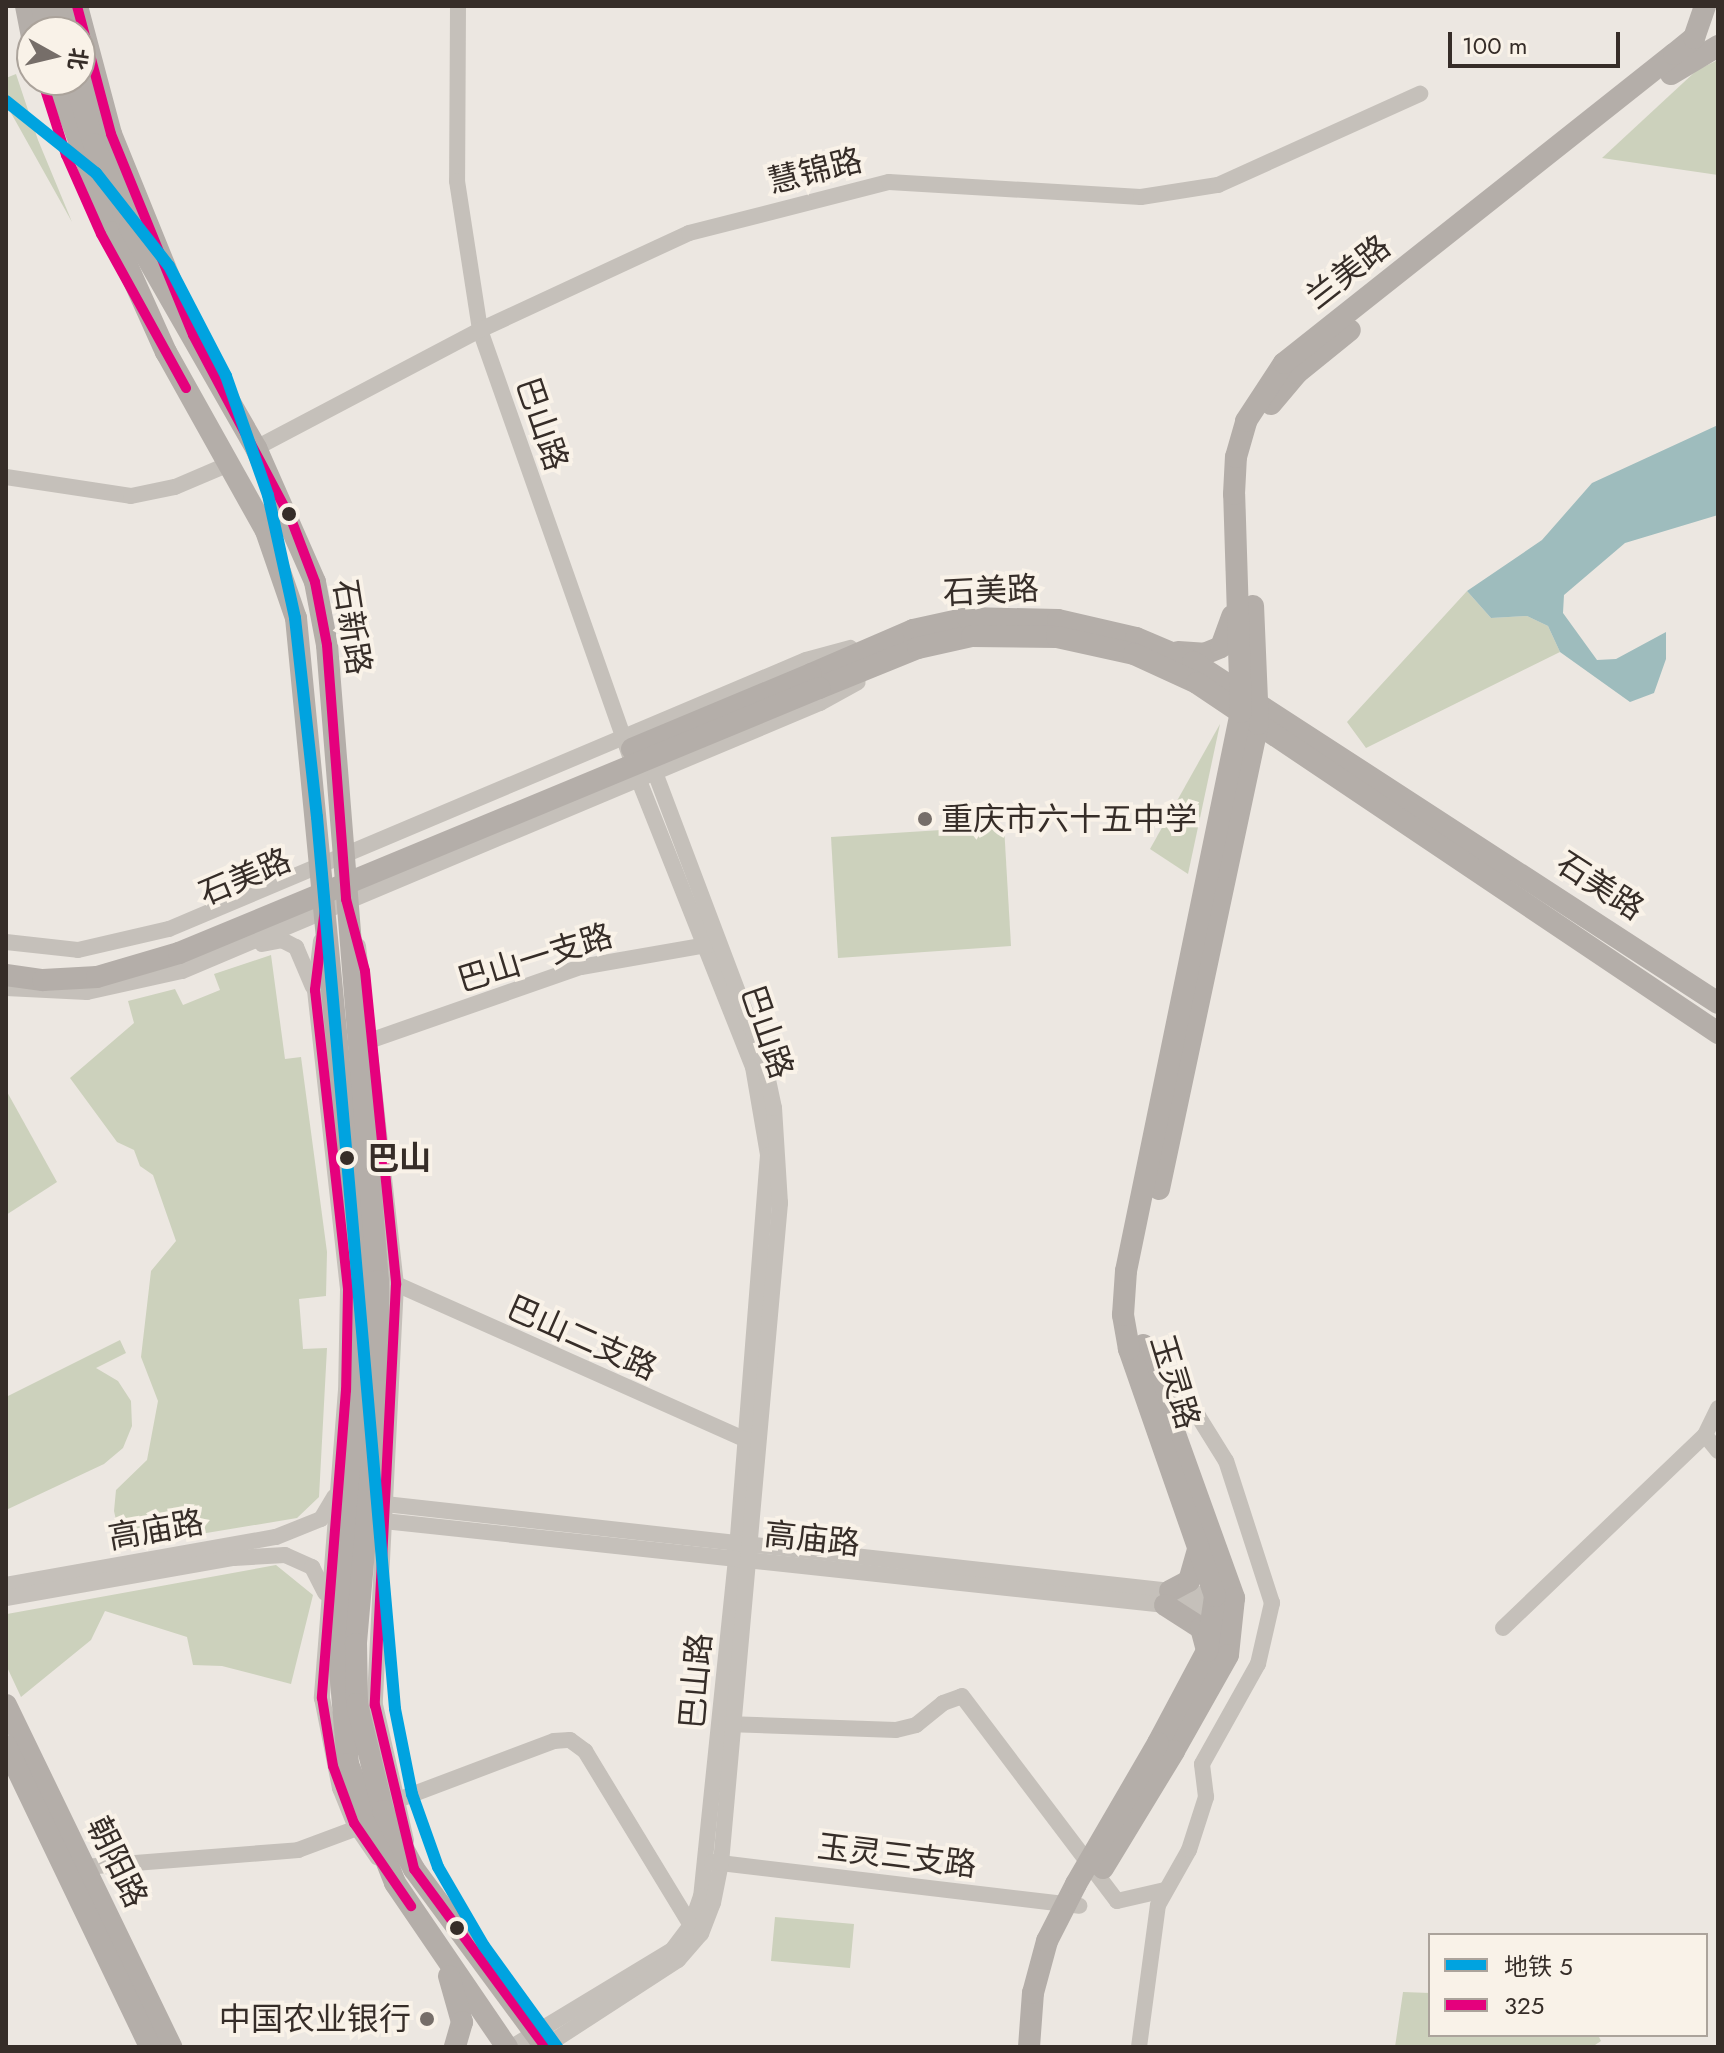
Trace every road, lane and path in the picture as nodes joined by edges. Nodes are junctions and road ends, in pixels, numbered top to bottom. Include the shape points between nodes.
1 (77, 6) edge
2 (458, 6) edge
3 (1705, 6) edge
4 (1718, 25) edge
5 (1718, 46) edge
6 (1420, 94) dead end
7 (47, 96) edge
8 (62, 96) edge
9 (80, 96) edge
10 (480, 330) junction
11 (193, 335) junction
12 (166, 352) junction
13 (256, 448) junction
14 (229, 464) junction
15 (6, 477) edge
16 (1237, 579) junction
17 (915, 639) junction
18 (1169, 651) junction
19 (1250, 708) junction
20 (639, 731) junction
21 (623, 738) junction
22 (655, 771) junction
23 (638, 778) junction
24 (343, 856) junction
25 (321, 866) junction
26 (346, 899) junction
27 (325, 908) junction
28 (6, 942) edge
29 (711, 944) junction
30 (176, 948) junction
31 (222, 954) junction
32 (6, 960) edge
33 (6, 975) edge
34 (6, 988) edge
35 (315, 990) junction
36 (1718, 1003) edge
37 (1718, 1033) edge
38 (372, 1040) junction
39 (1133, 1273) junction
40 (396, 1284) junction
41 (1156, 1386) junction
42 (1718, 1408) edge
43 (1705, 1435) junction
44 (747, 1440) junction
45 (1718, 1451) edge
46 (338, 1484) junction
47 (385, 1512) junction
48 (276, 1537) junction
49 (1199, 1544) junction
50 (743, 1551) junction
51 (234, 1558) junction
52 (6, 1585) edge
53 (6, 1598) edge
54 (1168, 1598) junction
55 (327, 1599) junction
56 (1225, 1604) junction
57 (1503, 1628) dead end
58 (1207, 1651) junction
59 (6, 1705) edge
60 (727, 1724) junction
61 (6, 1746) edge
62 (1166, 1747) junction
63 (395, 1801) junction
64 (357, 1828) junction
65 (714, 1863) junction
66 (84, 1867) junction
67 (414, 1869) junction
68 (395, 1883) junction
69 (1165, 1890) junction
70 (1077, 1896) junction
71 (691, 1925) junction
72 (443, 1952) junction
73 (543, 2044) edge
74 (150, 2047) edge
75 (171, 2047) edge
76 (455, 2047) edge
77 (509, 2047) edge
78 (1029, 2047) edge
79 (1043, 2047) edge
80 (1139, 2047) edge

1 - 11 main road via 111,134
2 - 10 street, 巴山路 via 457,181
3 - 4 main road, 兰美路
3 - 16 main road, 兰美路 via 1701,24 1684,46 1284,363 1246,421 1236,457
5 - 19 main road, 兰美路 via 1683,65 1297,373 1273,399 1248,472
6 - 10 street, 慧锦路 via 1218,185 1141,197 918,181 864,186 679,236
7 - 12 main road via 101,234
8 - 12 main road, 石新路 via 90,178
9 - 11 main road, 石新路 via 111,189 147,263
10 - 13 street, 慧锦路
10 - 21 street, 巴山路
11 - 13 main road, 石新路
12 - 14 main road, 石新路
13 - 24 main road, 石新路 via 300,541 322,612
14 - 15 street via 175,487 131,496
14 - 25 main road, 石新路 via 266,531 296,618
16 - 18 main road via 1226,641 1204,654
16 - 19 main road, 兰美路
17 - 18 main road, 石美路 via 968,618 1058,620 1097,626
17 - 19 main road, 石美路 via 1022,634 1095,645 1167,668
17 - 20 street via 806,660
17 - 22 street via 820,703
17 - 30 main road, 石美路, bridge
18 - 19 main road, 石美路
19 - 36 main road, 石美路
19 - 37 main road, 石美路
19 - 39 main road, 玉灵路
20 - 21 street
20 - 22 street, 巴山路
21 - 23 street, 巴山路
21 - 24 street
22 - 23 street
22 - 29 street, 巴山路
23 - 26 street
23 - 29 street, 巴山路
24 - 25 street
24 - 26 main road, 石新路
25 - 27 main road, 石新路
25 - 28 street via 120,944 78,950
26 - 27 street
26 - 38 street via 365,971
26 - 67 main road, 石新路 via 378,1281 378,1391 356,1644 357,1704 383,1811
27 - 31 street
27 - 35 street
27 - 68 main road, 石新路 via 361,1289 360,1388 338,1645 340,1707 348,1764
29 - 38 street, 巴山一支路 via 581,967
29 - 44 street, 巴山路 via 753,1067 768,1155
29 - 50 street, 巴山路 via 764,1061 779,1154 780,1203
30 - 32 main road via 94,964
30 - 33 main road via 97,977
31 - 34 street via 115,989
31 - 35 street via 289,941 301,953
35 - 46 street via 348,1290
38 - 40 street
39 - 41 main road, 玉灵路
39 - 49 main road, 玉灵路 via 1129,1349
40 - 44 street, 巴山二支路
40 - 47 street
41 - 56 main road, 玉灵路
41 - 69 street via 1198,1416 1226,1461 1272,1603 1258,1664 1202,1764 1202,1812 1183,1864
42 - 43 street
43 - 45 street
43 - 57 street
44 - 50 street, 巴山路
46 - 48 street, 高庙路 via 321,1519
46 - 55 street
47 - 50 street, 高庙路
47 - 63 street via 375,1705
48 - 51 street via 289,1540 288,1549
48 - 52 street, 高庙路
49 - 54 main road via 1195,1572
49 - 56 main road, 玉灵路
50 - 54 street, 高庙路
50 - 60 street, 巴山路
51 - 53 street, 高庙路
51 - 55 street, 高庙路 via 296,1556 317,1574
54 - 56 street, 高庙路
54 - 58 main road via 1201,1628
55 - 64 street via 322,1669 326,1732
56 - 58 main road, 玉灵路
56 - 62 main road, 玉灵路 via 1219,1676
58 - 62 main road, 玉灵路
59 - 66 main road, 朝阳路
60 - 65 street, 巴山路
60 - 69 street via 896,1730 916,1725 943,1703 962,1696 982,1715 1117,1901
61 - 74 main road, 朝阳路
62 - 70 main road, 玉灵路, bridge
63 - 67 street
63 - 71 street via 554,1741 570,1740 585,1751
64 - 66 street via 298,1850
64 - 68 street
65 - 70 street, 玉灵三支路
65 - 71 street, 巴山路
65 - 73 street, 巴山路 via 701,1934 678,1960
66 - 75 main road, 朝阳路
67 - 73 main road, 石新路
68 - 72 main road, 石新路
69 - 80 street via 1153,1929
70 - 78 main road, 玉灵路 via 1037,1980
70 - 79 main road, 玉灵路 via 1047,1995
71 - 73 street, 巴山路 via 672,1950
72 - 76 main road via 461,2009
72 - 77 main road, 石新路
73 - 77 street

